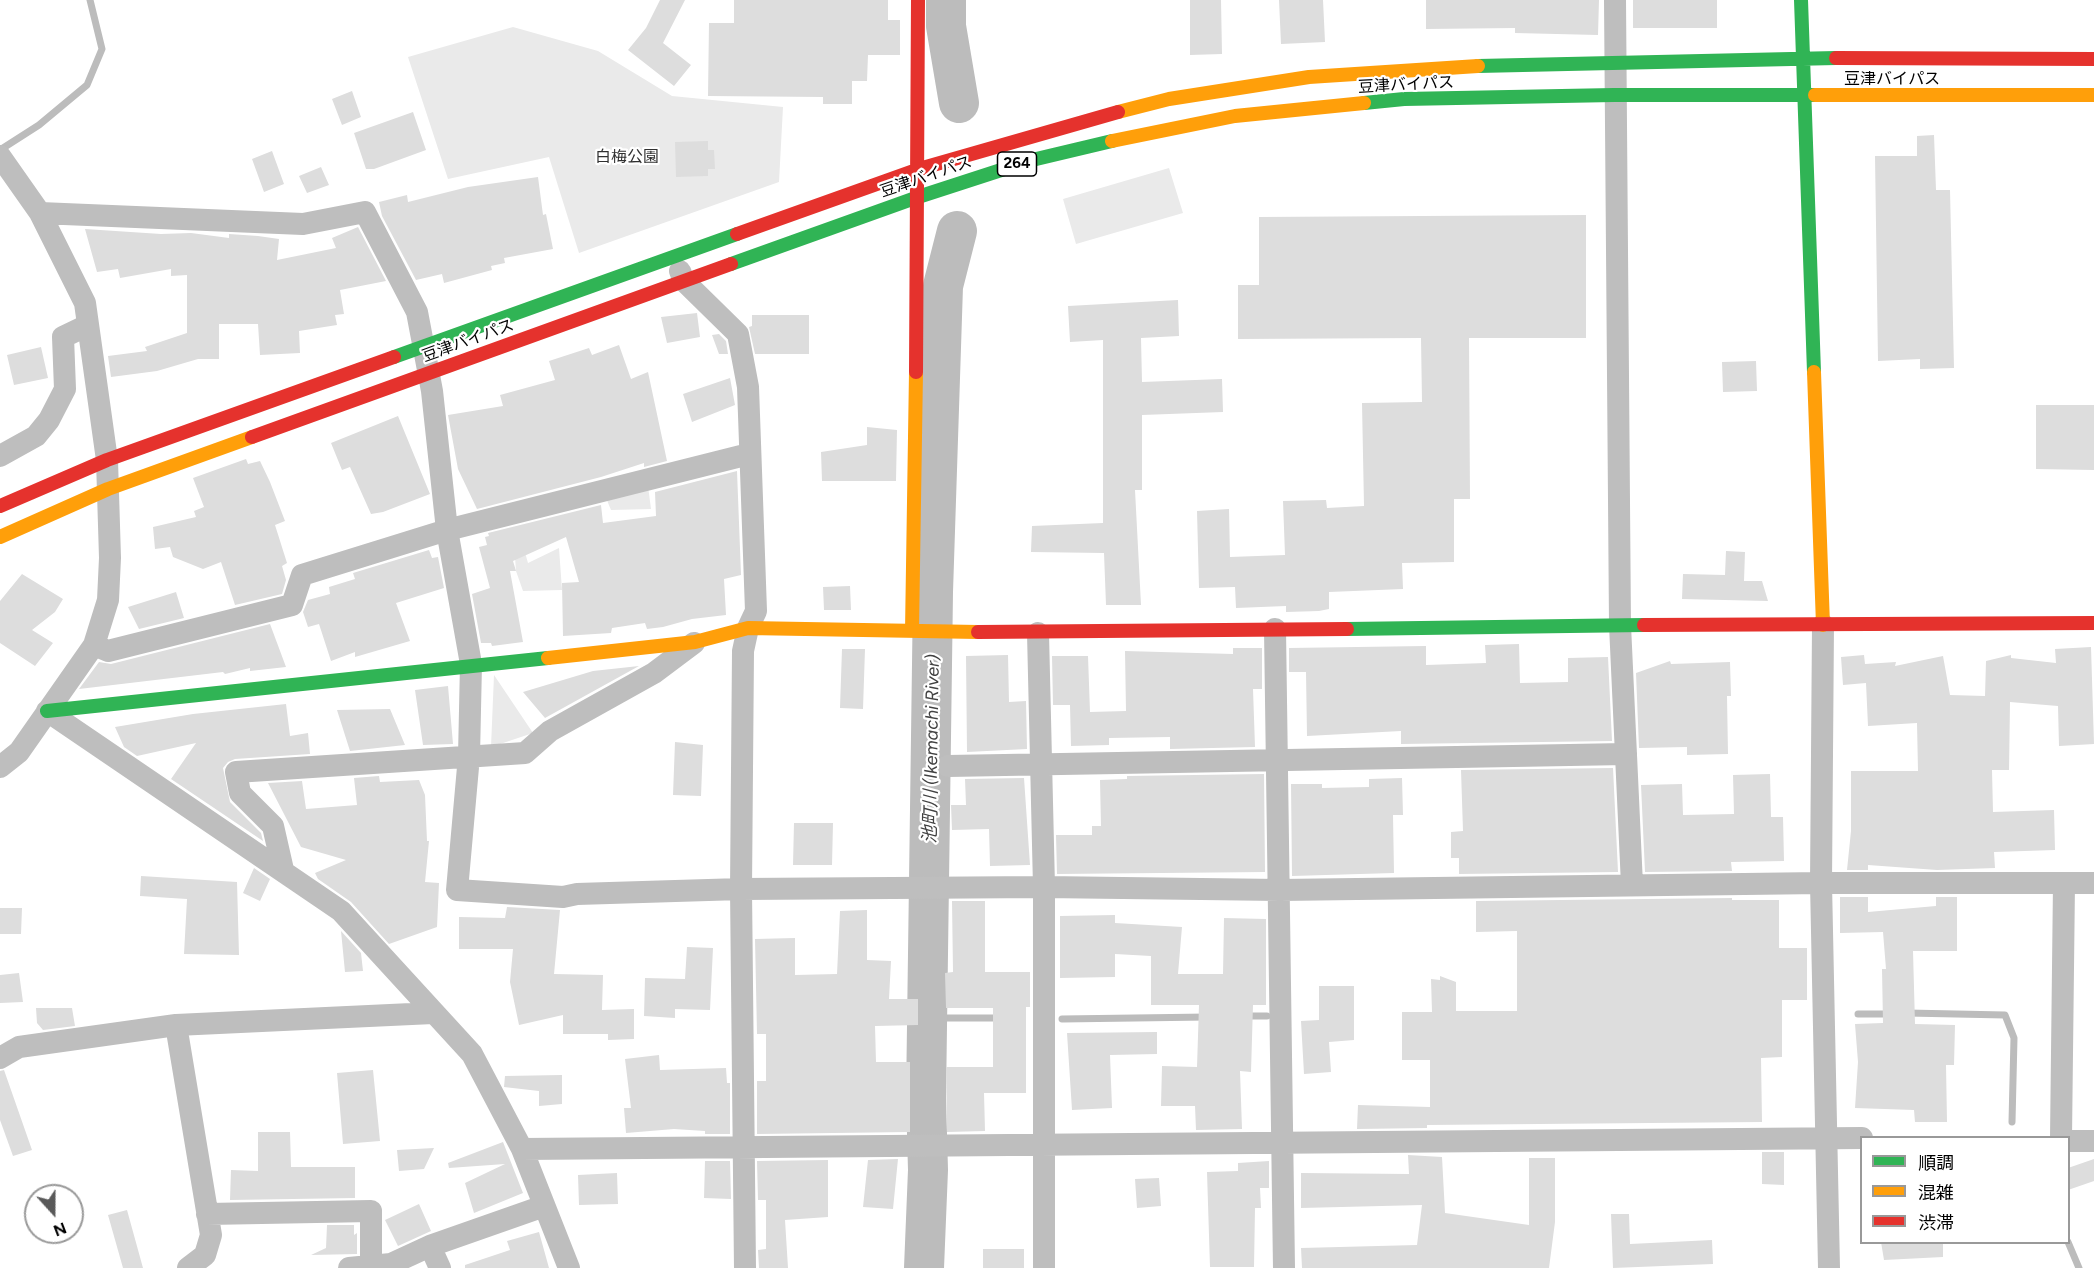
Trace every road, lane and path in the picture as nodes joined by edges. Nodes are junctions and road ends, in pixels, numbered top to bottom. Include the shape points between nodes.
1 (918, 0) edge
2 (1615, 0) edge
3 (1800, 0) edge
4 (1801, 58) junction
5 (2094, 59) edge
6 (1614, 63) junction
7 (1614, 95) junction
8 (2094, 95) edge
9 (1802, 96) junction
10 (0, 156) edge
11 (919, 169) junction
12 (918, 197) junction
13 (40, 213) junction
14 (674, 256) junction
15 (684, 281) junction
16 (88, 325) junction
17 (424, 345) junction
18 (429, 373) junction
19 (750, 454) junction
20 (0, 456) edge
21 (107, 460) junction
22 (108, 489) junction
23 (0, 506) edge
24 (447, 530) junction
25 (0, 537) edge
26 (2094, 623) edge
27 (1620, 625) junction
28 (1823, 625) junction
29 (747, 628) junction
30 (1275, 629) junction
31 (912, 631) junction
32 (1038, 633) junction
33 (695, 642) junction
34 (94, 645) junction
35 (471, 664) junction
36 (47, 711) junction
37 (1626, 754) junction
38 (469, 756) junction
39 (1278, 761) junction
40 (1041, 765) junction
41 (948, 766) dead end
42 (0, 767) edge
43 (283, 870) junction
44 (1821, 883) junction
45 (2064, 883) junction
46 (2094, 883) edge
47 (1632, 885) junction
48 (1044, 886) junction
49 (741, 889) junction
50 (1280, 891) junction
51 (433, 1013) junction
52 (176, 1025) junction
53 (0, 1058) edge
54 (2061, 1136) edge
55 (1826, 1138) junction
56 (1860, 1138) edge
57 (2070, 1141) edge
58 (2094, 1141) edge
59 (1281, 1144) junction
60 (1044, 1145) junction
61 (743, 1146) junction
62 (522, 1149) junction
63 (544, 1206) junction
64 (207, 1214) junction
65 (430, 1246) junction
66 (360, 1267) edge
67 (188, 1268) edge
68 (440, 1268) edge
69 (568, 1268) edge
70 (745, 1268) edge
71 (1044, 1268) edge
72 (1284, 1268) edge
73 (1829, 1268) edge

1 - 11 main road
2 - 6 street
3 - 4 main road
4 - 5 main road, 豆津バイパス / 264
4 - 6 main road, 豆津バイパス / 264
4 - 9 main road
6 - 7 street
6 - 11 main road, 豆津バイパス / 264 via 1434,68 1309,77 1169,99
7 - 9 main road, 豆津バイパス / 264
7 - 12 main road, 豆津バイパス / 264 via 1404,99 1235,116 1155,130 1032,160
7 - 27 street
8 - 9 main road, 豆津バイパス / 264
9 - 28 main road
10 - 13 street
11 - 12 main road
11 - 14 main road, 豆津バイパス / 264
12 - 15 main road, 豆津バイパス / 264
12 - 31 main road
13 - 16 street via 85,303
13 - 17 street via 303,224 365,212 417,312
14 - 15 street
14 - 17 main road, 豆津バイパス / 264
15 - 18 main road, 豆津バイパス / 264
15 - 19 street via 738,334 748,387
16 - 20 street via 63,337 65,389 49,420 36,436
16 - 21 street
17 - 18 street
17 - 21 main road, 豆津バイパス / 264
18 - 22 main road, 豆津バイパス / 264
18 - 24 street
19 - 24 street
19 - 29 street via 756,611
21 - 22 street
21 - 23 main road, 豆津バイパス / 264
22 - 25 main road, 豆津バイパス / 264
22 - 34 street via 108,600
24 - 34 street via 302,575 291,605 108,651
24 - 35 street
26 - 28 main road
27 - 28 main road
27 - 30 main road
27 - 37 street
28 - 44 street
29 - 31 main road
29 - 33 main road
29 - 49 street via 743,651
30 - 32 main road
30 - 39 street
31 - 32 main road
32 - 40 street
33 - 35 main road
33 - 38 street via 654,673 550,731 525,753
34 - 36 street
35 - 36 main road
35 - 38 street
36 - 42 street via 19,752
36 - 43 street
37 - 39 street
37 - 47 street
38 - 43 street via 236,772 240,793 273,826
38 - 49 street via 457,890 563,897
39 - 40 street
39 - 50 street
40 - 41 street
40 - 48 street
43 - 51 street via 341,911
44 - 45 street
44 - 47 street
44 - 55 street
45 - 46 street
45 - 54 street
47 - 50 street
48 - 49 street
48 - 50 street
48 - 60 street
49 - 61 street
50 - 59 street
51 - 52 street
51 - 62 street via 472,1054
52 - 53 street via 19,1047
52 - 64 street
55 - 56 street
55 - 59 street
55 - 73 street
57 - 58 street
59 - 60 street
59 - 72 street
60 - 61 street
60 - 71 street
61 - 62 street
61 - 70 street
62 - 63 street
63 - 65 street
63 - 69 street
64 - 66 street via 371,1211
64 - 67 street via 210,1235 205,1255
65 - 66 street via 391,1263
65 - 68 street

